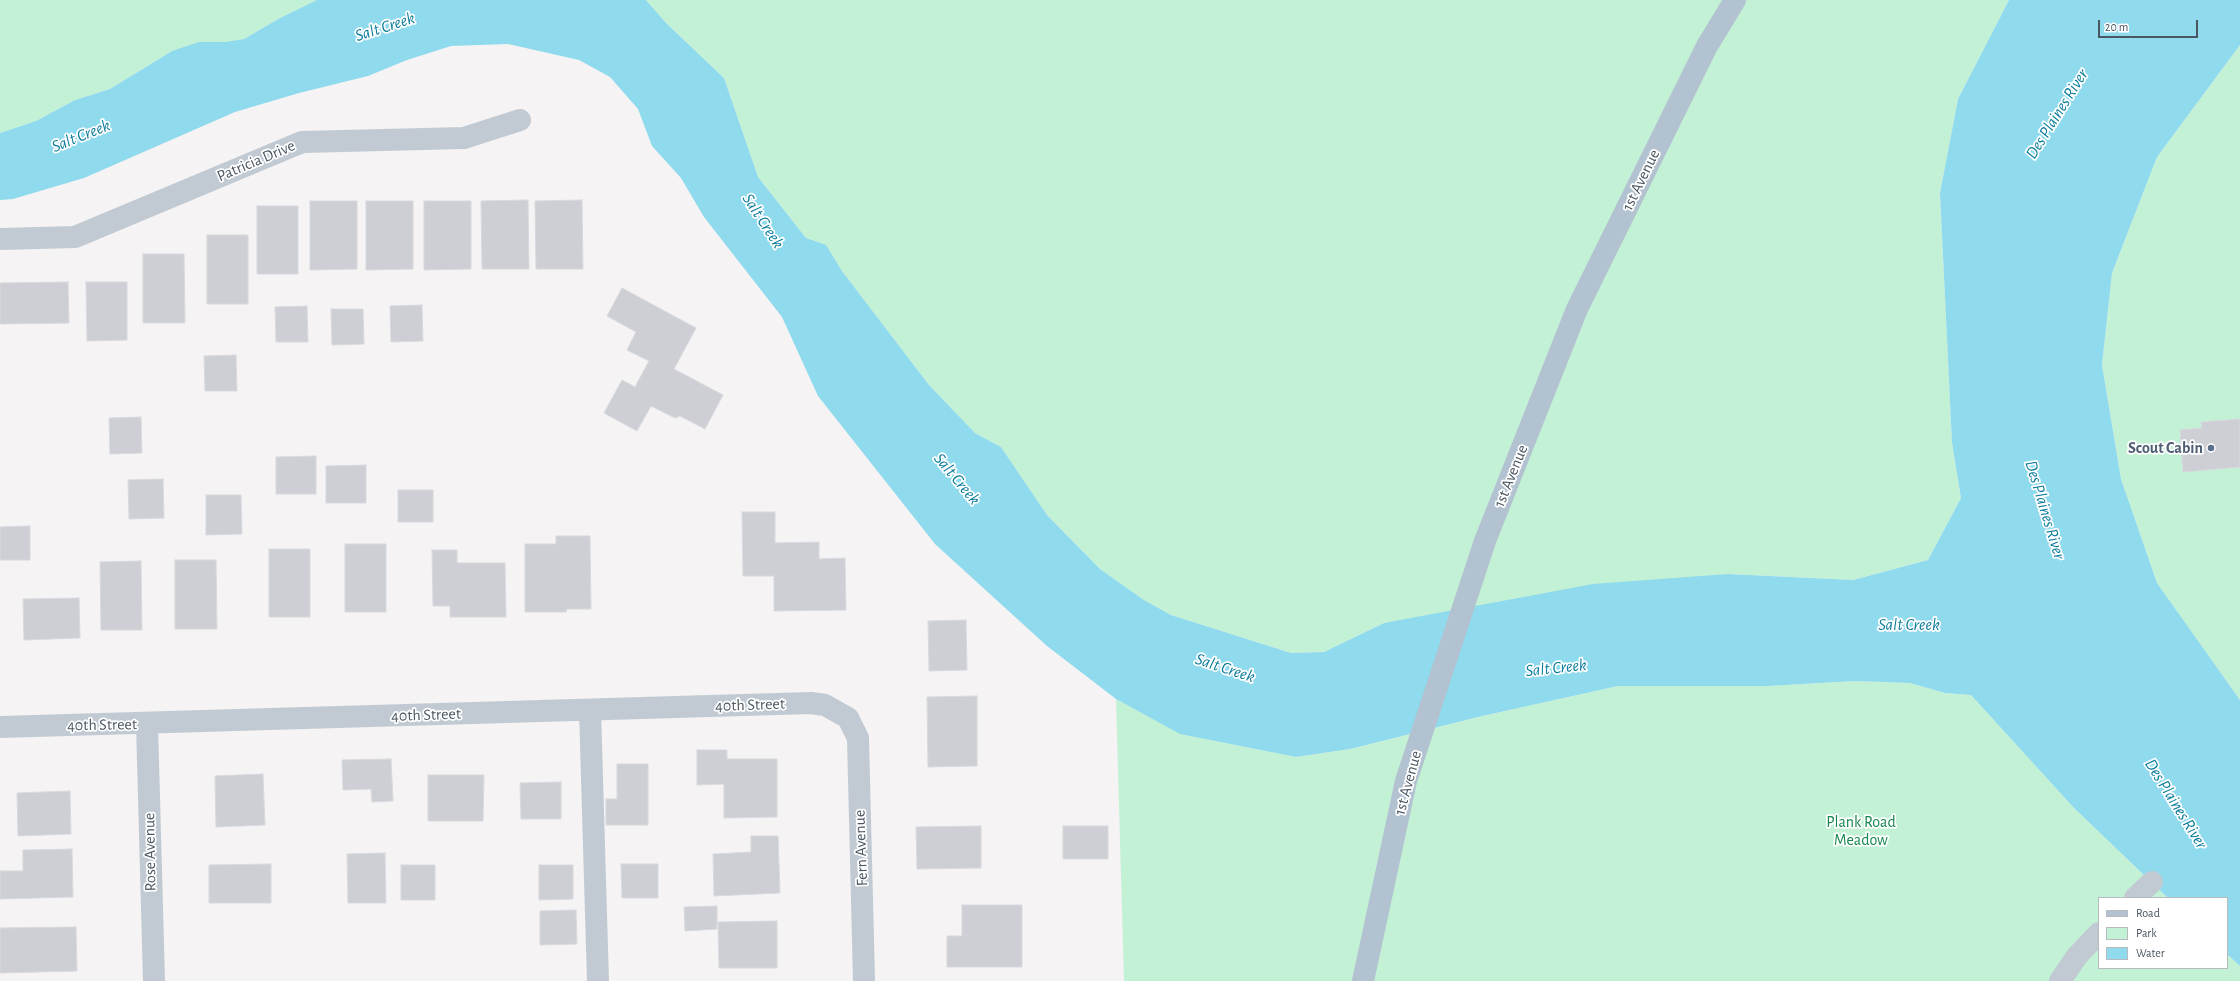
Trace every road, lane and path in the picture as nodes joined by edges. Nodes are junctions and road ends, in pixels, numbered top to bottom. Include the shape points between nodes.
1 (1735, 0) edge
2 (520, 120) dead end
3 (0, 239) edge
4 (590, 710) junction
5 (848, 718) joint
6 (147, 724) junction
7 (0, 727) edge
8 (2152, 882) dead end
9 (2136, 897) edge
10 (2098, 934) edge
11 (154, 981) edge
12 (598, 981) edge
13 (864, 981) edge
14 (1363, 981) edge
15 (2060, 981) edge

1 - 14 main road, 1st Avenue via 1707,46 1577,309 1485,542 1406,782
2 - 3 street, Patricia Drive via 464,138 302,142 75,237
4 - 5 street, 40th Street via 811,703 825,705
4 - 6 street, 40th Street
4 - 12 street
5 - 13 street, Fern Avenue via 858,738
6 - 7 street, 40th Street
6 - 11 street, Rose Avenue
8 - 9 street
10 - 15 street via 2077,956

